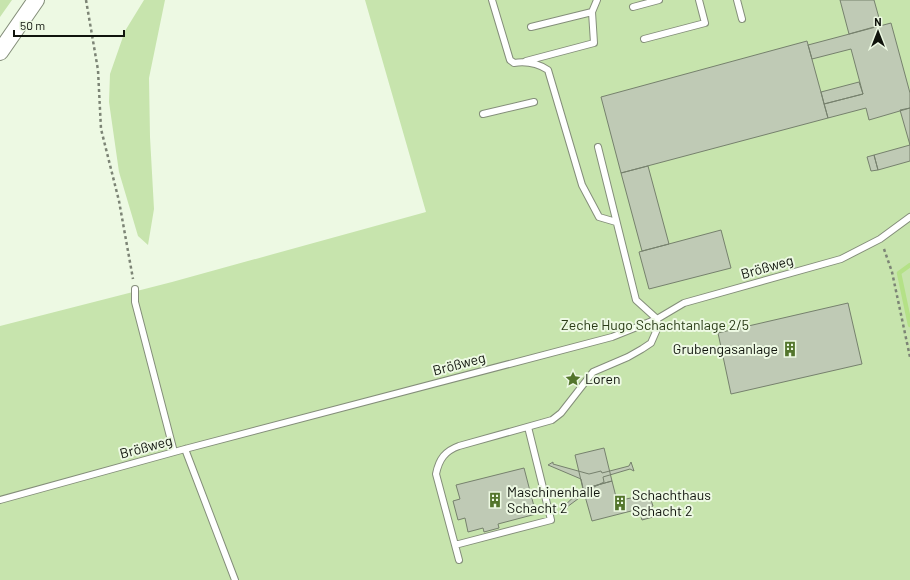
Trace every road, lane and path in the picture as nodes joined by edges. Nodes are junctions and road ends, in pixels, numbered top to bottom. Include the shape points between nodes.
1 (36, 0) edge
2 (86, 0) edge
3 (492, 0) edge
4 (597, 0) edge
5 (660, 0) edge
6 (699, 0) edge
7 (737, 0) edge
8 (633, 7) dead end
9 (592, 12) junction
10 (742, 19) dead end
11 (531, 27) dead end
12 (644, 39) dead end
13 (0, 52) edge
14 (524, 61) junction
15 (534, 102) dead end
16 (483, 114) dead end
17 (598, 147) dead end
18 (910, 217) edge
19 (616, 222) junction
20 (880, 239) junction
21 (135, 289) joint
22 (657, 319) junction
23 (910, 357) edge
24 (528, 427) junction
25 (185, 449) junction
26 (174, 452) junction
27 (0, 500) edge
28 (455, 545) junction
29 (459, 560) dead end
30 (235, 580) edge

1 - 13 street
2 - 21 path via 98,70 101,129
3 - 14 lane via 510,60 514,63
4 - 9 lane
5 - 8 lane
6 - 12 lane via 705,23
7 - 10 lane
9 - 11 lane
9 - 14 lane via 594,43
14 - 19 lane via 548,70 582,185 599,217
15 - 16 lane
17 - 19 lane
18 - 20 lane, Brößweg
19 - 22 lane via 636,300
20 - 22 lane, Brößweg via 841,259 684,303
20 - 23 path via 892,272
21 - 26 lane via 135,302
22 - 24 lane via 658,327 650,343 628,357 593,372 562,413 552,420
22 - 25 lane, Brößweg via 612,337
24 - 28 lane via 459,446 443,456 438,464 436,474
24 - 28 lane via 551,520
25 - 26 lane, Brößweg
25 - 30 lane
26 - 27 lane, Brößweg
28 - 29 lane

